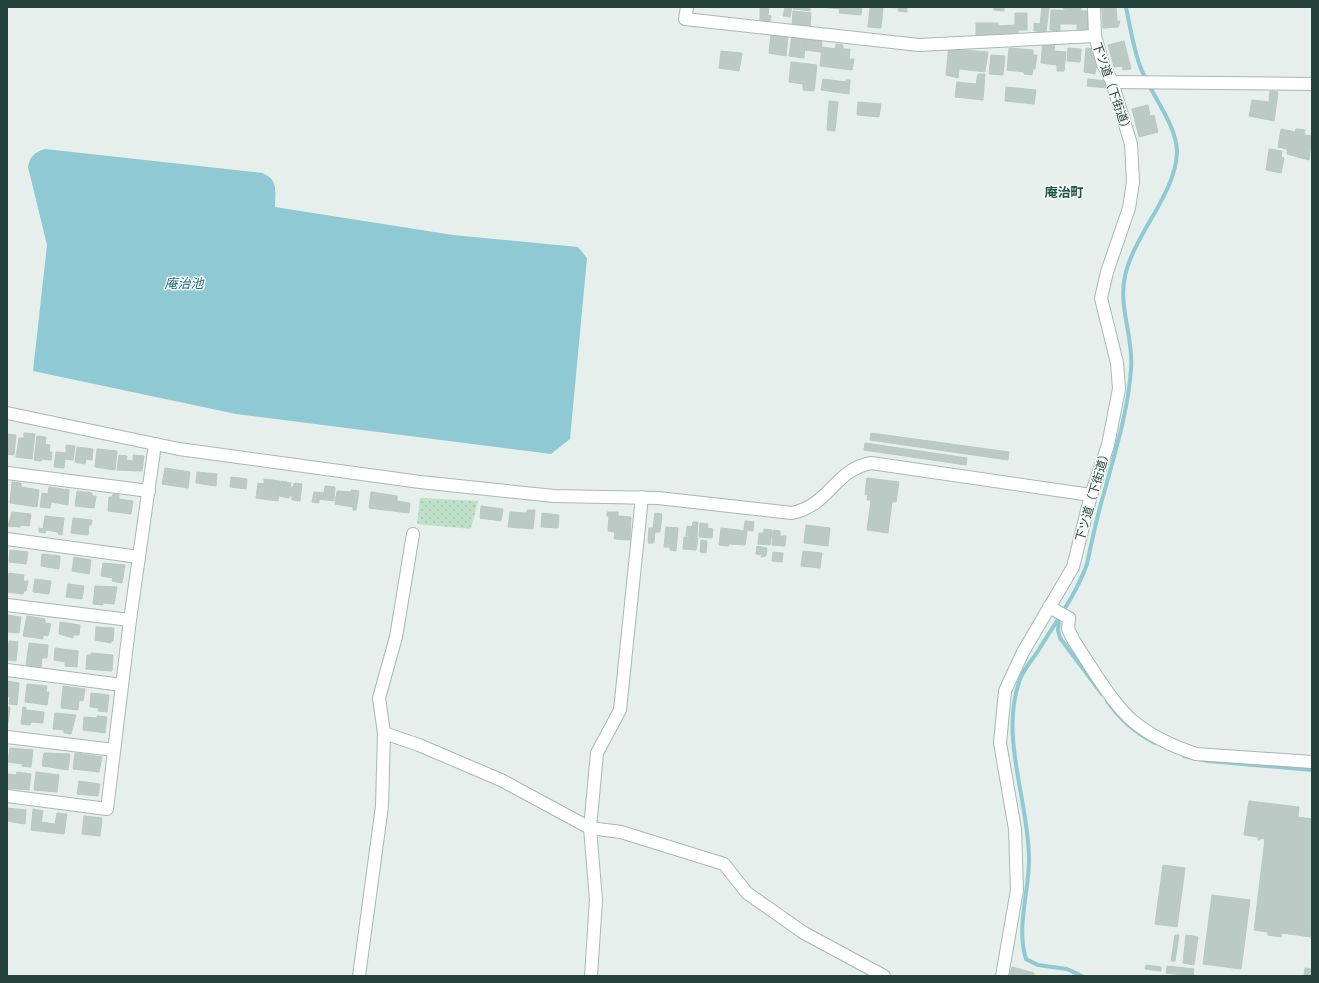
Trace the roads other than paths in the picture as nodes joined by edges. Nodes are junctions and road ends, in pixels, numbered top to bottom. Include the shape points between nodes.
1 (687, 7) edge
2 (1094, 7) edge
3 (1095, 36) junction
4 (1112, 82) junction
5 (1312, 84) edge
6 (7, 413) edge
7 (155, 444) junction
8 (7, 473) edge
9 (149, 491) junction
10 (1091, 495) junction
11 (642, 497) junction
12 (413, 534) dead end
13 (7, 539) edge
14 (139, 557) junction
15 (7, 605) edge
16 (1050, 607) junction
17 (130, 620) junction
18 (7, 670) edge
19 (122, 685) junction
20 (384, 733) junction
21 (7, 737) edge
22 (114, 750) junction
23 (1312, 762) edge
24 (7, 796) edge
25 (590, 828) junction
26 (359, 976) edge
27 (591, 976) edge
28 (884, 976) edge
29 (1002, 976) edge

1 - 3 street via 685,19 919,45
2 - 3 street, 下ツ道（下街道）
3 - 4 street, 下ツ道（下街道） via 1103,64
4 - 5 street
4 - 10 street, 下ツ道（下街道） via 1131,144 1133,182 1129,208 1101,298 1117,363 1118,389 1108,445
6 - 7 street
7 - 9 street
7 - 11 street via 420,482 554,496
8 - 9 street
9 - 14 street
10 - 11 street via 871,463 858,465 848,471 818,502 805,510 792,513
10 - 16 street, 下ツ道（下街道） via 1073,567
11 - 25 street via 620,710 597,753
12 - 20 street via 396,637 379,698
13 - 14 street
14 - 17 street
15 - 17 street
16 - 23 street via 1069,618 1068,629 1074,641 1123,711 1146,731 1196,754
16 - 29 street, 下ツ道（下街道） via 1023,652 1005,691 1000,743 1015,829 1017,890
17 - 19 street
18 - 19 street
19 - 22 street
20 - 25 street via 501,780
20 - 26 street via 382,806
21 - 22 street
22 - 24 street via 107,809
25 - 27 street via 596,900
25 - 28 street via 621,832 724,864 747,893 804,933

